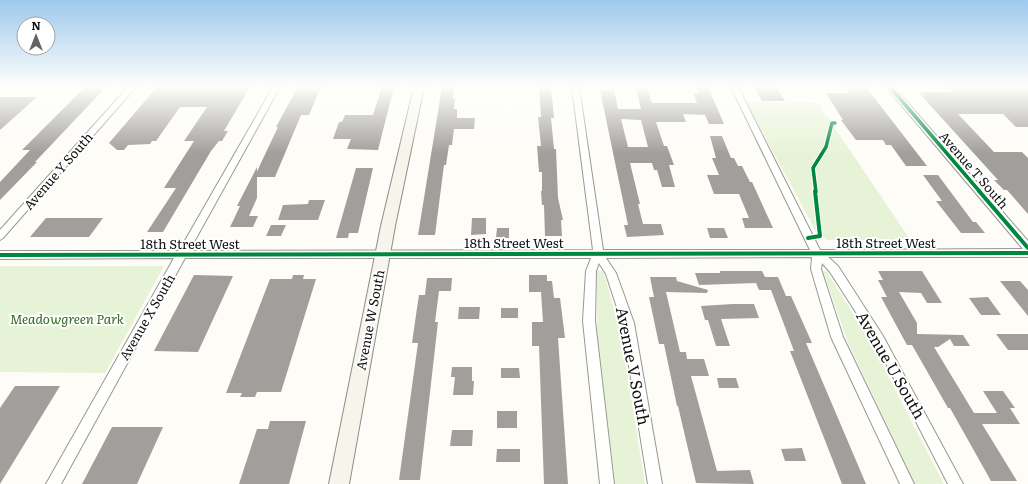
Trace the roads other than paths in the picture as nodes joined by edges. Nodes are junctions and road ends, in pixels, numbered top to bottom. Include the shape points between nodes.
1 (112, 110) edge
2 (263, 110) edge
3 (414, 110) edge
4 (578, 110) edge
5 (745, 110) edge
6 (909, 110) edge
7 (0, 236) edge
8 (1028, 248) edge
9 (598, 253) junction
10 (817, 253) junction
11 (1028, 253) edge
12 (182, 254) junction
13 (384, 254) junction
14 (0, 255) edge
15 (52, 484) edge
16 (339, 484) edge
17 (607, 484) edge
18 (655, 484) edge
19 (907, 484) edge
20 (956, 484) edge

1 - 7 street, Avenue Y South
2 - 12 street, Avenue X South
3 - 13 street, Avenue W South
4 - 9 street, Avenue V South
5 - 10 street, Avenue U South
6 - 8 street, Avenue T South
9 - 10 street, 18th Street West
9 - 13 street, 18th Street West
9 - 17 street, Avenue V South via 591,271 589,321
9 - 18 street, Avenue V South via 612,273 628,323
10 - 11 street, 18th Street West
10 - 19 street, Avenue U South via 816,269 837,337
10 - 20 street, Avenue U South via 834,269 879,339
12 - 13 street, 18th Street West
12 - 14 street, 18th Street West
12 - 15 street, Avenue X South
13 - 16 street, Avenue W South

